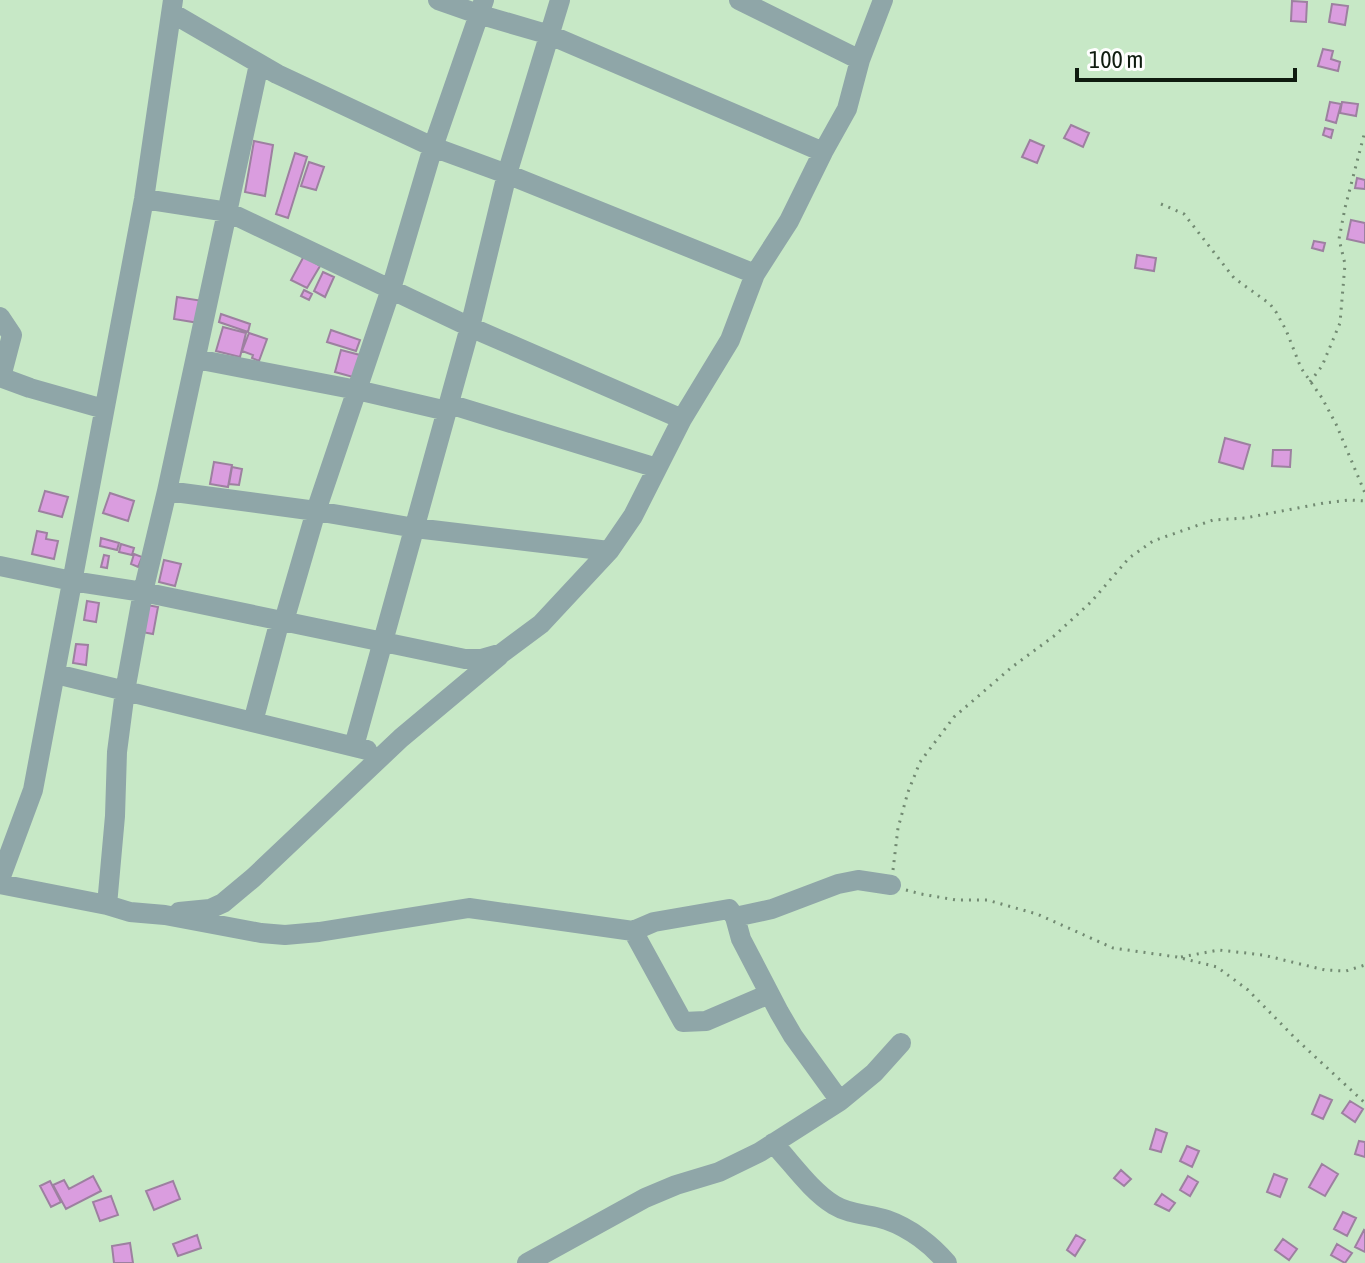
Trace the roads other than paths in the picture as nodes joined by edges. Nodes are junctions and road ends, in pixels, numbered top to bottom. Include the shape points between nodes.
1 (438, 0) edge
2 (560, 0) edge
3 (739, 0) edge
4 (883, 0) edge
5 (170, 5) edge
6 (481, 7) edge
7 (550, 35) junction
8 (860, 60) junction
9 (259, 64) junction
10 (433, 147) junction
11 (823, 152) junction
12 (507, 174) junction
13 (144, 199) junction
14 (228, 212) junction
15 (755, 274) junction
16 (391, 289) junction
17 (0, 317) edge
18 (470, 327) junction
19 (196, 359) junction
20 (1, 377) edge
21 (357, 390) junction
22 (448, 407) junction
23 (104, 409) junction
24 (682, 419) junction
25 (657, 468) junction
26 (167, 491) junction
27 (316, 511) junction
28 (415, 528) junction
29 (609, 551) junction
30 (0, 566) edge
31 (72, 581) junction
32 (143, 592) junction
33 (282, 621) junction
34 (383, 641) junction
35 (502, 653) junction
36 (56, 674) junction
37 (125, 691) junction
38 (253, 722) junction
39 (354, 746) junction
40 (382, 755) junction
41 (0, 882) edge
42 (891, 885) road end
43 (107, 905) junction
44 (165, 915) junction
45 (735, 917) junction
46 (633, 931) junction
47 (769, 994) junction
48 (901, 1043) dead end
49 (840, 1101) junction
50 (773, 1143) junction
51 (552, 1257) edge
52 (527, 1263) edge
53 (947, 1263) edge

1 - 6 street
2 - 7 street
3 - 8 street
4 - 8 street
5 - 9 street
5 - 13 street
6 - 7 street
6 - 10 street
7 - 11 street
7 - 12 street
8 - 11 street via 847,109
9 - 10 street
9 - 14 street
10 - 12 street
10 - 16 street
11 - 15 street
12 - 15 street
12 - 18 street
13 - 14 street
13 - 23 street
14 - 16 street
14 - 19 street
15 - 24 street via 730,340
16 - 18 street
16 - 21 street
17 - 20 street via 12,335
18 - 22 street
18 - 24 street
19 - 21 street
19 - 26 street
20 - 23 street
21 - 22 street
21 - 27 street
22 - 25 street
22 - 28 street
23 - 31 street
24 - 25 street
25 - 29 street
26 - 27 street
26 - 32 street
27 - 28 street
27 - 33 street
28 - 29 street
28 - 34 street
29 - 35 street via 541,624
30 - 31 street
31 - 32 street
31 - 36 street
32 - 33 street
32 - 37 street
33 - 34 street
33 - 38 street
34 - 35 street via 465,659
34 - 39 street
35 - 40 street
36 - 37 street
36 - 41 street via 33,790
37 - 38 street
37 - 43 street
38 - 39 street
39 - 40 street
40 - 44 street via 223,903
41 - 43 street
42 - 45 street via 858,880 838,884
43 - 44 street
44 - 46 street via 285,935 469,908
45 - 46 street via 729,909 654,922
45 - 47 street
46 - 47 street via 683,1022 706,1021
47 - 49 street
48 - 49 street
49 - 50 street
50 - 51 street via 719,1172 645,1198
50 - 53 street via 835,1206 910,1231
51 - 52 street

